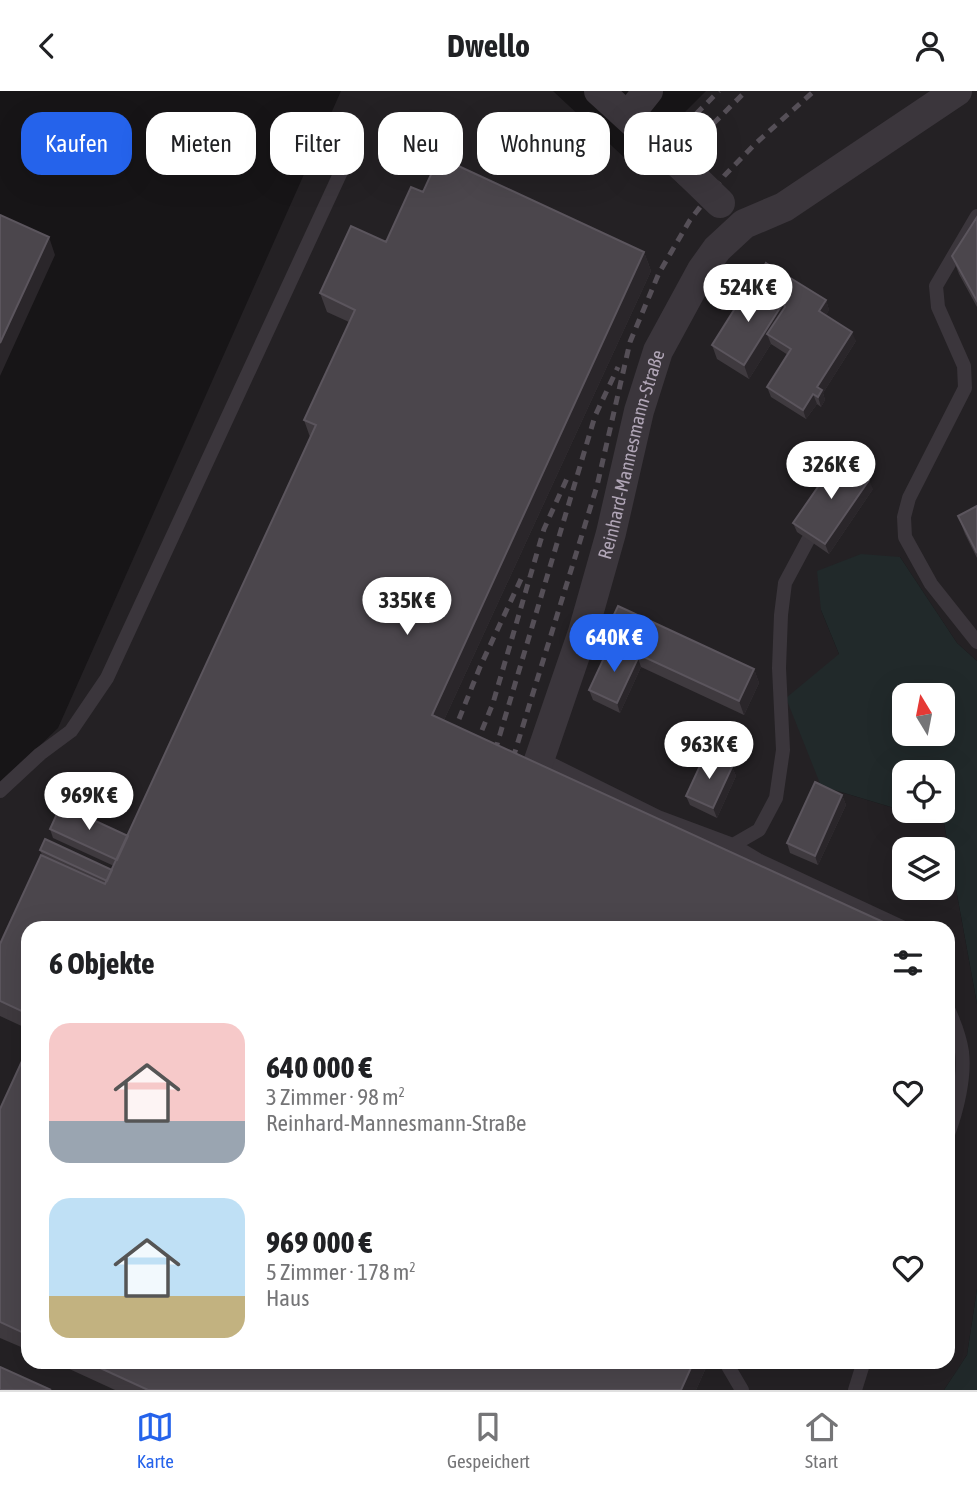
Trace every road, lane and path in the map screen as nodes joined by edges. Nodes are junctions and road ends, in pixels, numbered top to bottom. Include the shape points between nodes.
1 (599, 91) edge
2 (648, 91) edge
3 (957, 91) edge
4 (631, 112) edge
5 (624, 113) edge
6 (340, 175) edge
7 (691, 175) edge
8 (977, 216) edge
9 (744, 224) junction
10 (808, 540) edge
11 (977, 642) edge
12 (537, 765) joint
13 (0, 791) edge
14 (733, 845) junction
15 (889, 921) edge
16 (955, 1030) edge
17 (955, 1093) edge
18 (729, 1369) edge
19 (862, 1369) edge
20 (741, 1390) edge
21 (855, 1390) edge

1 - 5 street
2 - 4 street
3 - 9 street, Reinhard-Mannesmann-Straße via 784,207
6 - 13 lane via 107,678 71,731
7 - 9 street, bridge
8 - 11 lane via 936,286 938,307 964,366 965,388 909,498 904,517 905,537 930,584
9 - 12 street, Reinhard-Mannesmann-Straße via 702,270 658,351 583,632
10 - 14 lane via 785,583 781,615 783,750 776,799 759,830
12 - 14 lane
14 - 15 lane
16 - 17 lane via 962,1071
18 - 20 lane
19 - 21 lane

